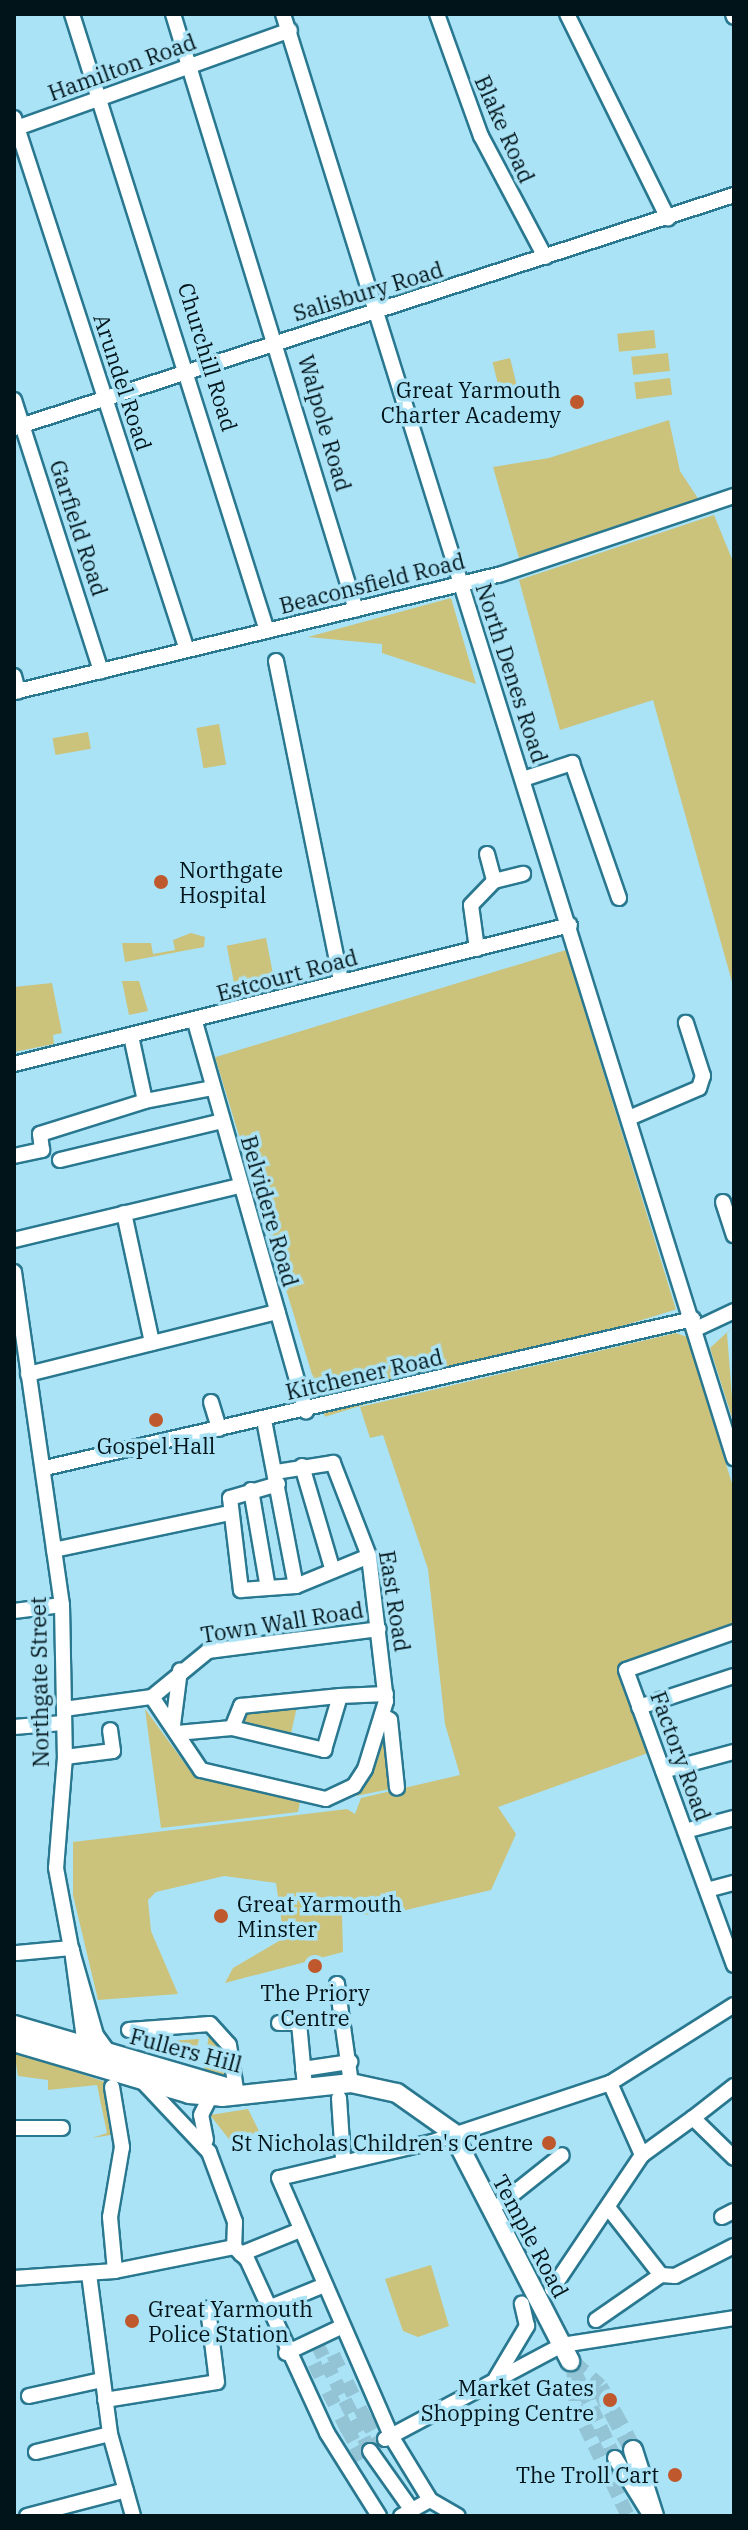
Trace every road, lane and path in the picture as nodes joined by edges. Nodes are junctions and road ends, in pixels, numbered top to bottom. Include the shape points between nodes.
1 (72, 14) edge
2 (173, 14) edge
3 (283, 14) edge
4 (437, 14) edge
5 (567, 14) edge
6 (290, 30) junction
7 (190, 67) junction
8 (102, 98) junction
9 (15, 125) edge
10 (734, 195) edge
11 (668, 218) junction
12 (545, 257) junction
13 (376, 313) junction
14 (278, 342) junction
15 (190, 371) junction
16 (105, 399) junction
17 (14, 400) edge
18 (18, 427) edge
19 (734, 496) edge
20 (459, 584) junction
21 (356, 610) junction
22 (267, 631) junction
23 (187, 650) junction
24 (276, 661) dead end
25 (101, 671) junction
26 (14, 676) edge
27 (16, 692) edge
28 (523, 779) junction
29 (487, 854) dead end
30 (523, 874) dead end
31 (494, 881) junction
32 (619, 898) dead end
33 (570, 925) junction
34 (477, 949) junction
35 (341, 981) junction
36 (195, 1022) junction
37 (686, 1023) dead end
38 (131, 1036) junction
39 (14, 1064) edge
40 (212, 1088) junction
41 (145, 1101) junction
42 (629, 1118) junction
43 (222, 1121) junction
44 (14, 1156) edge
45 (60, 1160) dead end
46 (239, 1186) junction
47 (723, 1202) dead end
48 (124, 1213) junction
49 (734, 1235) edge
50 (14, 1240) edge
51 (14, 1272) edge
52 (734, 1311) edge
53 (277, 1312) junction
54 (694, 1324) junction
55 (152, 1343) junction
56 (20, 1352) edge
57 (28, 1374) junction
58 (211, 1402) dead end
59 (306, 1411) junction
60 (264, 1420) junction
61 (219, 1429) junction
62 (734, 1458) edge
63 (302, 1466) junction
64 (45, 1468) junction
65 (277, 1478) junction
66 (251, 1490) junction
67 (229, 1513) junction
68 (54, 1550) junction
69 (369, 1556) junction
70 (333, 1571) junction
71 (296, 1586) junction
72 (268, 1588) junction
73 (62, 1605) junction
74 (14, 1611) edge
75 (379, 1629) junction
76 (734, 1632) edge
77 (180, 1670) junction
78 (734, 1676) edge
79 (386, 1694) junction
80 (340, 1696) junction
81 (152, 1697) junction
82 (639, 1707) junction
83 (382, 1715) junction
84 (64, 1716) junction
85 (14, 1727) edge
86 (232, 1728) junction
87 (175, 1729) junction
88 (110, 1730) dead end
89 (734, 1752) edge
90 (65, 1757) junction
91 (663, 1771) junction
92 (397, 1788) dead end
93 (734, 1818) edge
94 (685, 1831) junction
95 (734, 1883) edge
96 (707, 1890) junction
97 (71, 1949) junction
98 (17, 1953) dead end
99 (734, 1965) edge
100 (337, 1984) dead end
101 (734, 2005) edge
102 (78, 2016) junction
103 (279, 2023) dead end
104 (14, 2025) edge
105 (136, 2033) dead end
106 (57, 2039) junction
107 (14, 2042) edge
108 (85, 2046) junction
109 (109, 2053) junction
110 (350, 2062) junction
111 (304, 2078) junction
112 (144, 2083) junction
113 (351, 2083) junction
114 (610, 2083) junction
115 (734, 2086) edge
116 (112, 2087) dead end
117 (229, 2091) junction
118 (339, 2098) dead end
119 (693, 2118) junction
120 (14, 2128) edge
121 (62, 2128) dead end
122 (452, 2132) junction
123 (209, 2152) junction
124 (562, 2155) dead end
125 (642, 2155) junction
126 (734, 2158) edge
127 (343, 2159) junction
128 (503, 2202) dead end
129 (610, 2210) junction
130 (300, 2230) junction
131 (734, 2246) edge
132 (238, 2250) junction
133 (115, 2271) junction
134 (89, 2274) junction
135 (661, 2275) junction
136 (14, 2278) edge
137 (322, 2286) junction
138 (552, 2289) dead end
139 (522, 2304) dead end
140 (208, 2309) dead end
141 (266, 2309) junction
142 (606, 2318) dead end
143 (734, 2318) edge
144 (339, 2328) junction
145 (286, 2353) junction
146 (566, 2353) junction
147 (102, 2380) junction
148 (494, 2380) junction
149 (29, 2396) dead end
150 (105, 2400) junction
151 (110, 2434) junction
152 (391, 2439) junction
153 (633, 2450) tunnel mouth
154 (36, 2452) dead end
155 (372, 2453) junction
156 (615, 2458) tunnel mouth
157 (349, 2461) junction
158 (126, 2490) junction
159 (434, 2502) junction
160 (405, 2511) edge
161 (27, 2516) edge
162 (133, 2516) edge
163 (379, 2516) edge
164 (423, 2516) edge
165 (458, 2516) edge
166 (652, 2516) edge

1 - 8 street, Churchill Road
2 - 7 street, Walpole Road
3 - 6 street, North Denes Road
4 - 12 street, Blake Road via 481,136
5 - 11 street via 592,76
6 - 7 street, Hamilton Road
6 - 13 street, North Denes Road
7 - 8 street, Hamilton Road
7 - 14 street, Walpole Road
8 - 9 street, Hamilton Road
8 - 15 street, Churchill Road
9 - 16 street, Arundel Road
10 - 11 street, Salisbury Road
11 - 12 street, Salisbury Road
12 - 13 street, Salisbury Road
13 - 14 street, Salisbury Road
13 - 20 street, North Denes Road
14 - 15 street, Salisbury Road
14 - 21 street, Walpole Road
15 - 16 street, Salisbury Road
15 - 22 street, Churchill Road
16 - 18 street, Salisbury Road
16 - 23 street, Arundel Road
17 - 18 street, Garfield Road
18 - 25 street, Garfield Road
19 - 20 street, Beaconsfield Road
20 - 21 street, Beaconsfield Road
20 - 28 street, North Denes Road
21 - 22 street, Beaconsfield Road
22 - 23 street, Beaconsfield Road
23 - 25 street, Beaconsfield Road
24 - 35 street
25 - 27 street, Beaconsfield Road
26 - 27 street
28 - 32 street via 572,763
28 - 33 street, North Denes Road
29 - 31 street
30 - 31 street
31 - 34 street via 471,905
33 - 34 street, Estcourt Road
33 - 42 street, North Denes Road
34 - 35 street, Estcourt Road
35 - 36 street, Estcourt Road
36 - 38 street, Estcourt Road
36 - 40 street, Belvidere Road
37 - 42 street via 703,1076 699,1088
38 - 39 street, Estcourt Road
38 - 41 street
40 - 41 street
40 - 43 street, Belvidere Road
41 - 44 street via 40,1134 42,1150
42 - 54 street, North Denes Road
43 - 45 street
43 - 46 street, Belvidere Road
46 - 48 street
46 - 53 street, Belvidere Road
47 - 49 street
48 - 50 street
48 - 55 street
51 - 56 street, Northgate Street
52 - 54 street, Kitchener Road
53 - 55 street
53 - 59 street, Belvidere Road
54 - 59 street, Kitchener Road
54 - 62 street, North Denes Road
55 - 57 street
56 - 57 street, Northgate Street
57 - 64 street, Northgate Street
58 - 61 street
59 - 60 street, Kitchener Road
60 - 61 street, Kitchener Road
60 - 65 street
61 - 64 street, Kitchener Road
63 - 65 street, East Road
63 - 69 street, East Road via 333,1463
63 - 70 street
64 - 68 street, Northgate Street
65 - 66 street, East Road
65 - 71 street
66 - 67 street via 232,1494
66 - 72 street
67 - 68 street
67 - 72 street via 241,1590
68 - 73 street, Northgate Street
69 - 70 street
69 - 75 street, East Road
70 - 71 street
71 - 72 street
73 - 74 street
73 - 84 street, Northgate Street
75 - 77 street, Town Wall Road via 208,1651
75 - 79 street, East Road
76 - 82 street, Factory Road via 626,1670
77 - 81 street, Town Wall Road
77 - 87 street
78 - 82 street
79 - 80 street
79 - 83 street, East Road
80 - 86 street via 241,1706
80 - 86 street via 324,1750
81 - 84 street
81 - 87 street
82 - 91 street, Factory Road
83 - 87 street, East Road via 365,1769 343,1793 320,1799 201,1770
83 - 92 street, East Road via 390,1720
84 - 85 street
84 - 90 street, Northgate Street
86 - 87 street
88 - 90 street via 113,1751
89 - 91 street
90 - 97 street, Northgate Street via 56,1868
91 - 94 street, Factory Road
93 - 94 street
94 - 96 street, Factory Road
95 - 96 street
96 - 99 street, Factory Road
97 - 98 street
97 - 102 street, Northgate Street
97 - 109 street, Northgate Street via 96,2035
100 - 110 street
101 - 114 street
102 - 106 street
102 - 108 street, Northgate Street
103 - 111 street via 299,2023
104 - 106 main road, Fullers Hill
105 - 117 street via 210,2024 229,2045
106 - 108 main road, Fullers Hill
107 - 112 main road, Fullers Hill
108 - 109 main road, Fullers Hill
108 - 112 main road
109 - 117 main road, Fullers Hill
110 - 111 street
110 - 113 street
111 - 113 main road
111 - 117 main road
112 - 117 main road, Fullers Hill
112 - 123 street
113 - 122 main road via 397,2093
114 - 122 street
114 - 125 street
115 - 119 street
116 - 133 street via 122,2147 110,2217
117 - 123 street via 201,2115
118 - 127 street
119 - 125 street
119 - 126 street
120 - 121 street
122 - 127 street
122 - 146 main road, Temple Road
123 - 132 street via 235,2222
124 - 128 street
125 - 129 street
127 - 130 street via 279,2178
129 - 135 street
129 - 138 street
130 - 132 street
130 - 137 street
131 - 135 street via 675,2276
132 - 133 street
132 - 141 street
133 - 134 street
134 - 136 street
134 - 147 street
135 - 142 street
137 - 141 street
137 - 144 street
139 - 148 street via 527,2326
140 - 150 street via 217,2382
141 - 145 street
143 - 146 street
144 - 145 street
144 - 152 street via 347,2356
145 - 157 street via 306,2376
146 - 148 street
147 - 149 street
147 - 150 street
148 - 152 street
150 - 151 street
151 - 154 street
151 - 158 street
152 - 155 street
152 - 159 street
153 - 166 main road
155 - 157 street
155 - 160 street
156 - 166 street
157 - 163 street
158 - 161 street
158 - 162 street
159 - 160 street
159 - 164 street
159 - 165 street

